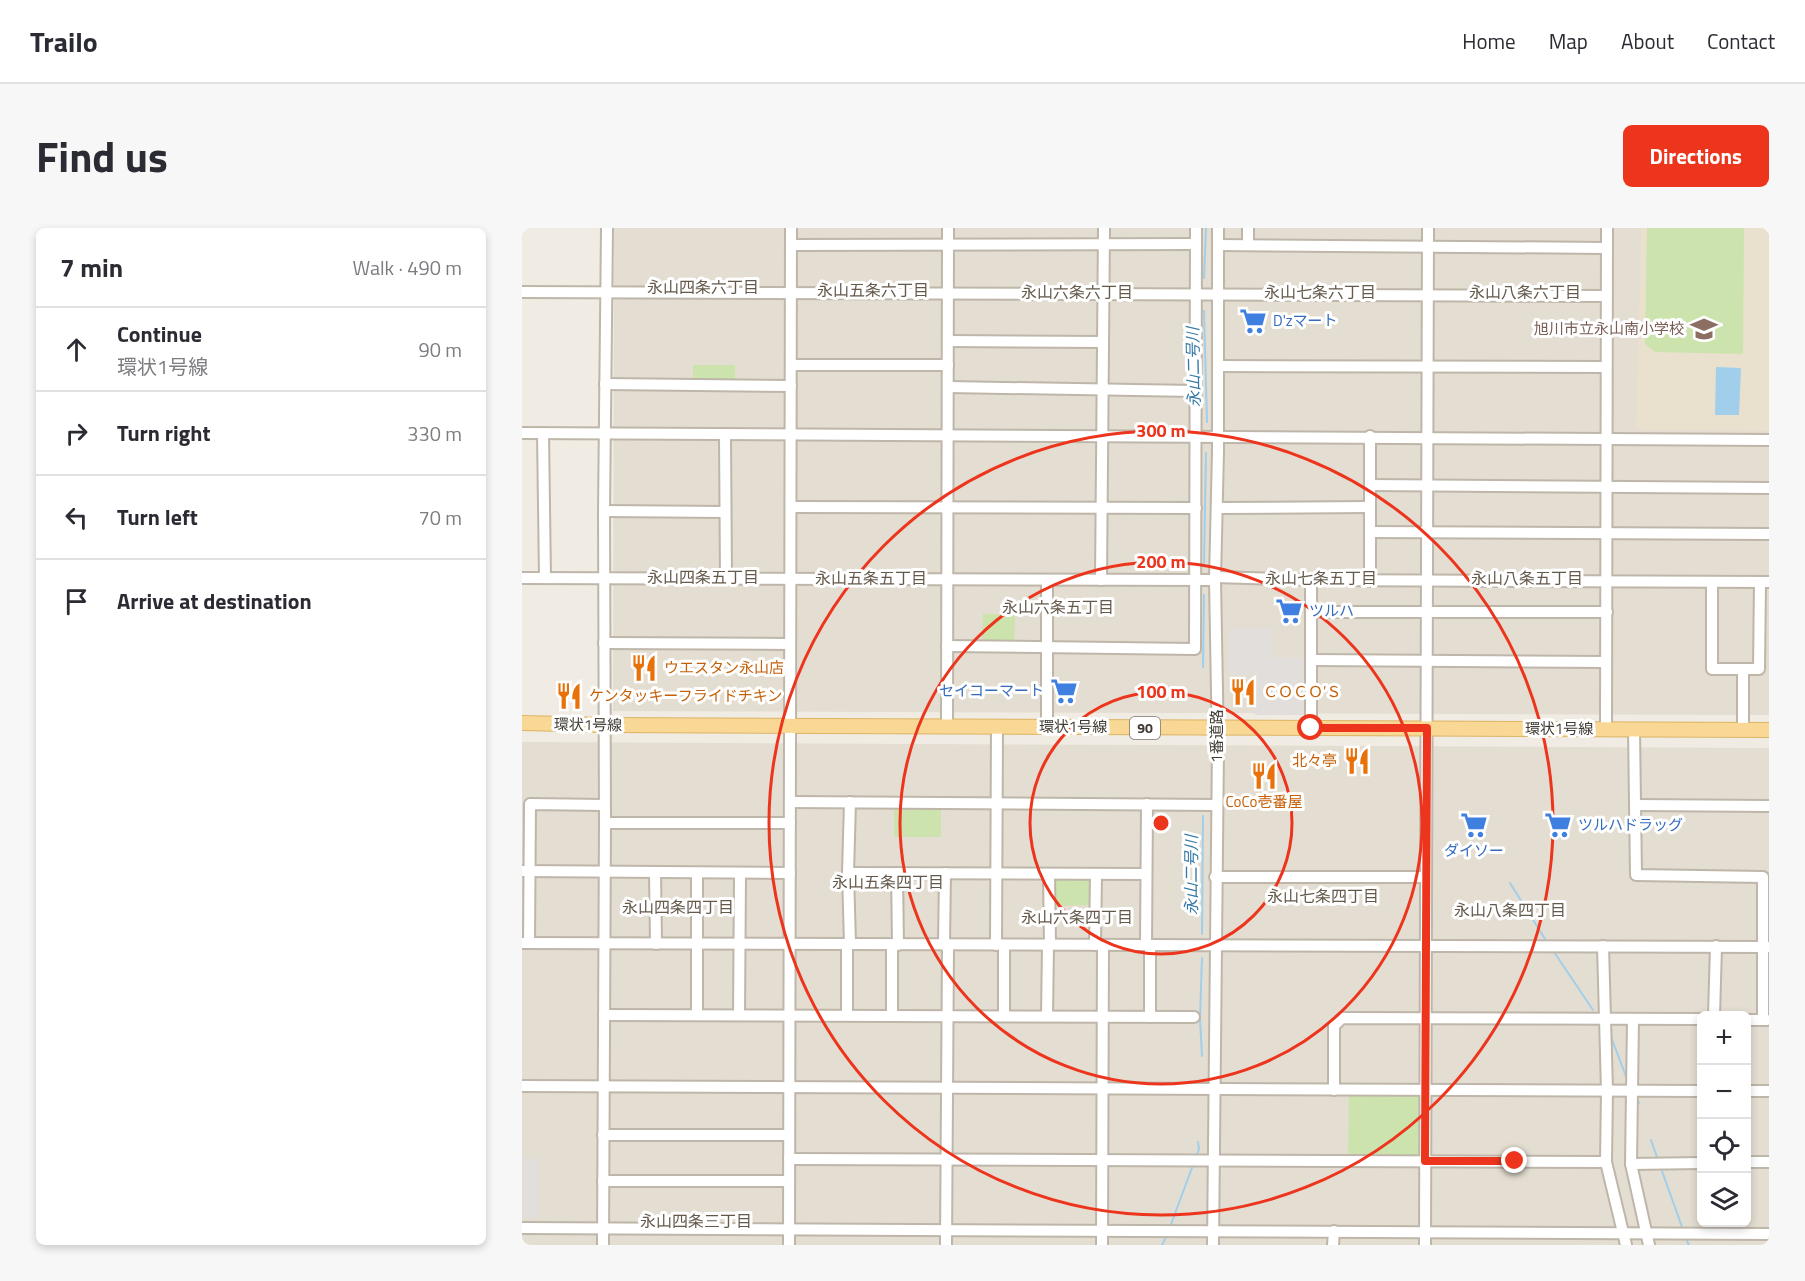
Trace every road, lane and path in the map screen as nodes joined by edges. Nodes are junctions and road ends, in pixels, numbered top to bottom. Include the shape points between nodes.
1 (607, 228) edge
2 (791, 228) edge
3 (948, 228) edge
4 (1104, 228) edge
5 (1196, 228) edge
6 (1218, 228) edge
7 (1248, 228) edge
8 (1428, 228) edge
9 (1607, 228) edge
10 (1196, 244) junction
11 (1248, 244) junction
12 (791, 245) junction
13 (948, 245) junction
14 (1104, 245) junction
15 (1218, 245) junction
16 (1428, 246) junction
17 (1606, 248) junction
18 (522, 291) edge
19 (606, 292) junction
20 (1196, 293) junction
21 (1218, 293) junction
22 (791, 294) junction
23 (948, 294) junction
24 (1103, 294) junction
25 (1427, 295) junction
26 (1606, 296) junction
27 (948, 341) junction
28 (1103, 342) junction
29 (791, 365) junction
30 (948, 365) junction
31 (1218, 366) junction
32 (1427, 366) junction
33 (1606, 367) junction
34 (604, 384) junction
35 (791, 386) junction
36 (948, 387) junction
37 (1103, 388) junction
38 (1195, 391) junction
39 (522, 434) edge
40 (543, 434) junction
41 (604, 434) junction
42 (725, 436) junction
43 (791, 436) junction
44 (948, 436) junction
45 (1218, 436) junction
46 (1370, 436) junction
47 (1103, 437) junction
48 (1196, 437) junction
49 (1427, 437) junction
50 (1607, 438) junction
51 (1769, 440) edge
52 (1370, 485) junction
53 (1426, 486) junction
54 (1606, 486) junction
55 (1769, 488) edge
56 (791, 507) junction
57 (948, 507) junction
58 (1370, 507) junction
59 (1103, 508) junction
60 (1196, 508) junction
61 (1217, 508) junction
62 (604, 511) junction
63 (725, 512) junction
64 (1370, 532) junction
65 (1427, 532) junction
66 (1606, 532) junction
67 (1769, 534) edge
68 (522, 578) edge
69 (545, 578) junction
70 (726, 578) junction
71 (604, 579) junction
72 (790, 579) junction
73 (948, 579) junction
74 (1215, 579) junction
75 (1047, 580) junction
76 (1101, 580) junction
77 (1196, 580) junction
78 (1311, 580) junction
79 (1370, 580) junction
80 (1427, 581) junction
81 (1606, 581) junction
82 (1712, 582) junction
83 (1764, 582) edge
84 (1311, 612) junction
85 (1426, 612) junction
86 (1607, 612) junction
87 (604, 643) junction
88 (790, 644) junction
89 (947, 646) junction
90 (1047, 647) junction
91 (1312, 660) junction
92 (1426, 660) junction
93 (1606, 662) junction
94 (1743, 669) junction
95 (522, 723) edge
96 (605, 725) junction
97 (790, 725) junction
98 (947, 726) junction
99 (997, 727) junction
100 (1047, 727) junction
101 (1217, 728) junction
102 (1311, 728) junction
103 (1427, 728) junction
104 (1606, 729) junction
105 (1634, 729) junction
106 (1743, 730) junction
107 (1769, 730) edge
108 (790, 802) junction
109 (850, 802) junction
110 (997, 803) junction
111 (1147, 804) junction
112 (604, 805) junction
113 (1216, 805) junction
114 (1636, 806) junction
115 (1769, 806) edge
116 (605, 823) junction
117 (790, 823) junction
118 (526, 871) edge
119 (604, 873) junction
120 (655, 873) junction
121 (697, 873) junction
122 (740, 873) junction
123 (790, 873) junction
124 (848, 873) junction
125 (897, 873) junction
126 (945, 873) junction
127 (996, 873) junction
128 (1049, 874) junction
129 (1096, 874) junction
130 (1146, 874) junction
131 (1215, 877) junction
132 (1426, 877) junction
133 (1766, 882) edge
134 (525, 943) edge
135 (604, 944) junction
136 (656, 944) junction
137 (697, 944) junction
138 (740, 944) junction
139 (789, 944) junction
140 (849, 944) junction
141 (895, 945) junction
142 (946, 945) junction
143 (1000, 945) junction
144 (1049, 945) junction
145 (1099, 945) junction
146 (1148, 945) junction
147 (1214, 945) junction
148 (1425, 945) junction
149 (1603, 946) junction
150 (1716, 946) junction
151 (1766, 946) edge
152 (1714, 1011) edge
153 (604, 1015) junction
154 (697, 1015) junction
155 (740, 1015) junction
156 (789, 1016) junction
157 (848, 1016) junction
158 (892, 1016) junction
159 (1004, 1016) junction
160 (1047, 1016) junction
161 (1102, 1016) junction
162 (948, 1017) junction
163 (1150, 1017) junction
164 (1194, 1017) dead end
165 (1426, 1018) junction
166 (1604, 1019) junction
167 (1633, 1019) junction
168 (1697, 1019) edge
169 (1766, 1020) edge
170 (522, 1086) edge
171 (603, 1087) junction
172 (947, 1087) junction
173 (789, 1088) junction
174 (1213, 1089) junction
175 (1102, 1090) junction
176 (1334, 1090) junction
177 (1426, 1090) junction
178 (1607, 1090) junction
179 (1632, 1091) junction
180 (1697, 1091) edge
181 (1751, 1091) edge
182 (1769, 1091) edge
183 (603, 1135) junction
184 (789, 1135) junction
185 (789, 1159) junction
186 (946, 1159) junction
187 (1102, 1159) junction
188 (1208, 1160) junction
189 (1425, 1161) junction
190 (1606, 1162) junction
191 (1751, 1162) edge
192 (1769, 1162) edge
193 (1697, 1163) edge
194 (1631, 1164) junction
195 (603, 1181) junction
196 (789, 1181) junction
197 (522, 1228) edge
198 (603, 1229) junction
199 (789, 1230) junction
200 (946, 1230) junction
201 (1102, 1231) junction
202 (1334, 1231) junction
203 (1213, 1232) junction
204 (1425, 1232) junction
205 (1623, 1233) junction
206 (1769, 1234) edge
207 (1648, 1239) edge
208 (603, 1245) edge
209 (789, 1245) edge
210 (946, 1245) edge
211 (1102, 1245) edge
212 (1213, 1245) edge
213 (1334, 1245) edge
214 (1425, 1245) edge
215 (1626, 1245) edge

1 - 19 street
2 - 12 street
3 - 13 street
4 - 14 street
5 - 10 street
6 - 15 street, 1番道路
7 - 11 street
8 - 16 street
9 - 17 street
10 - 14 street
10 - 20 street
11 - 15 street
11 - 16 street
12 - 13 street
12 - 22 street
13 - 14 street
13 - 23 street
14 - 24 street
15 - 21 street, 1番道路
16 - 17 street
16 - 25 street
17 - 26 street
18 - 19 street
19 - 22 street
19 - 34 street
20 - 21 street
20 - 24 street
20 - 38 street
21 - 25 street
21 - 31 street, 1番道路
22 - 23 street
22 - 29 street
23 - 24 street
23 - 27 street
24 - 28 street
25 - 26 street
25 - 32 street
26 - 33 street
27 - 28 street
27 - 30 street
28 - 37 street
29 - 30 street
29 - 35 street
30 - 36 street
31 - 32 street
31 - 45 street, 1番道路
32 - 33 street
32 - 49 street
33 - 50 street
34 - 35 street
34 - 41 street
35 - 43 street
36 - 37 street
36 - 44 street
37 - 38 street
37 - 47 street
38 - 48 street
39 - 40 street
40 - 41 street
40 - 69 street
41 - 42 street
41 - 62 street
42 - 43 street
42 - 63 street
43 - 44 street
43 - 56 street
44 - 47 street
44 - 57 street
45 - 46 street
45 - 48 street
45 - 61 street, 1番道路
46 - 49 street
46 - 52 street
47 - 48 street
47 - 59 street
48 - 60 street
49 - 50 street
49 - 53 street
50 - 51 street
50 - 54 street
52 - 53 street
52 - 58 street
53 - 54 street
53 - 65 street
54 - 55 street
54 - 66 street
56 - 57 street
56 - 72 street
57 - 59 street
57 - 73 street
58 - 61 street
58 - 64 street
59 - 60 street
59 - 76 street
60 - 77 street
61 - 74 street, 1番道路
62 - 63 street
62 - 71 street
63 - 70 street
64 - 65 street
64 - 79 street
65 - 66 street
65 - 80 street
66 - 67 street
66 - 81 street
68 - 69 street
69 - 71 street
70 - 71 street
70 - 72 street
71 - 87 street
72 - 73 street
72 - 88 street
73 - 75 street
73 - 89 street
74 - 77 street
74 - 78 street
74 - 101 street, 1番道路
75 - 76 street
75 - 90 street
76 - 77 street
77 - 90 street via 1195,649
78 - 79 street
78 - 84 street
79 - 80 street
80 - 81 street
80 - 85 street
81 - 82 street
81 - 86 street
82 - 83 street
82 - 94 street via 1712,669
83 - 94 street via 1759,669
84 - 85 street
84 - 91 street
85 - 86 street
85 - 92 street
86 - 93 street
87 - 88 street
87 - 96 street
88 - 97 street
89 - 90 street
89 - 98 street
90 - 100 street
91 - 92 street
91 - 102 street
92 - 93 street
92 - 103 street
93 - 104 street
94 - 106 street
95 - 96 main road, 環状1号線 / 90
96 - 97 main road, 環状1号線 / 90
96 - 112 street
97 - 98 main road, 環状1号線 / 90
97 - 108 street
98 - 99 main road, 環状1号線 / 90
99 - 100 main road, 環状1号線 / 90
99 - 110 street
100 - 101 main road, 環状1号線 / 90
101 - 102 main road, 環状1号線 / 90
101 - 113 street, 1番道路
102 - 103 main road, 環状1号線 / 90
103 - 104 main road, 環状1号線 / 90
103 - 132 street
104 - 105 main road, 環状1号線 / 90
105 - 106 main road, 環状1号線 / 90
105 - 114 street
106 - 107 main road, 環状1号線 / 90
108 - 109 street
108 - 117 street
109 - 110 street
109 - 124 street
110 - 111 street
110 - 127 street
111 - 113 street
111 - 130 street
112 - 116 street
112 - 118 street via 530,804
113 - 131 street, 1番道路
114 - 115 street
114 - 133 street via 1636,875 1763,877
116 - 117 street
116 - 119 street
117 - 123 street
118 - 119 street
118 - 134 street
119 - 120 street
119 - 135 street
120 - 121 street
120 - 136 street
121 - 122 street
121 - 137 street
122 - 123 street
122 - 138 street
123 - 139 street
124 - 125 street
124 - 140 street
125 - 126 street
125 - 141 street
126 - 127 street
126 - 142 street
127 - 128 street
127 - 143 street
128 - 129 street
128 - 144 street
129 - 130 street
129 - 145 street
130 - 146 street
131 - 132 street
131 - 147 street, 1番道路
132 - 148 street
133 - 151 street
134 - 135 street
135 - 136 street
135 - 153 street
136 - 137 street
137 - 138 street
137 - 154 street
138 - 139 street
138 - 155 street
139 - 140 street
139 - 156 street
140 - 141 street
140 - 157 street
141 - 142 street
141 - 158 street
142 - 143 street
142 - 162 street
143 - 144 street
143 - 159 street
144 - 145 street
144 - 160 street
145 - 146 street
145 - 161 street
146 - 147 street
146 - 163 street
147 - 148 street
147 - 174 street, 1番道路
148 - 149 street
148 - 165 street
149 - 150 street
149 - 166 street
150 - 151 street
150 - 152 street
151 - 169 street
153 - 154 street
153 - 171 street
154 - 155 street
155 - 156 street
156 - 157 street
156 - 173 street
157 - 158 street
158 - 162 street
159 - 160 street
159 - 162 street
160 - 161 street
161 - 163 street
161 - 175 street
162 - 172 street
163 - 164 street
165 - 166 street
165 - 176 street via 1342,1018 1334,1026
165 - 177 street
166 - 167 street
166 - 178 street
167 - 168 street
167 - 179 street
170 - 171 street
171 - 173 street
171 - 183 street
172 - 173 street
172 - 175 street
172 - 186 street
173 - 184 street
174 - 175 street
174 - 176 street
174 - 188 street, 1番道路
175 - 187 street
176 - 177 street
177 - 178 street
177 - 189 street
178 - 179 street
178 - 190 street
179 - 180 street
179 - 194 street
181 - 182 street
183 - 184 street
183 - 195 street
184 - 185 street
185 - 186 street
185 - 196 street
186 - 187 street
186 - 200 street
187 - 188 street
187 - 201 street
188 - 189 street
188 - 203 street, 1番道路
189 - 190 street
189 - 204 street
190 - 205 street
191 - 192 street
193 - 194 street
194 - 207 street
195 - 196 street
195 - 198 street
196 - 199 street
197 - 198 street
198 - 199 street
198 - 208 street
199 - 200 street
199 - 209 street
200 - 201 street
200 - 210 street
201 - 203 street
201 - 211 street
202 - 203 street
202 - 204 street
202 - 213 street
203 - 212 street, 1番道路
204 - 205 street
204 - 214 street
205 - 207 street
205 - 215 street
206 - 207 street

